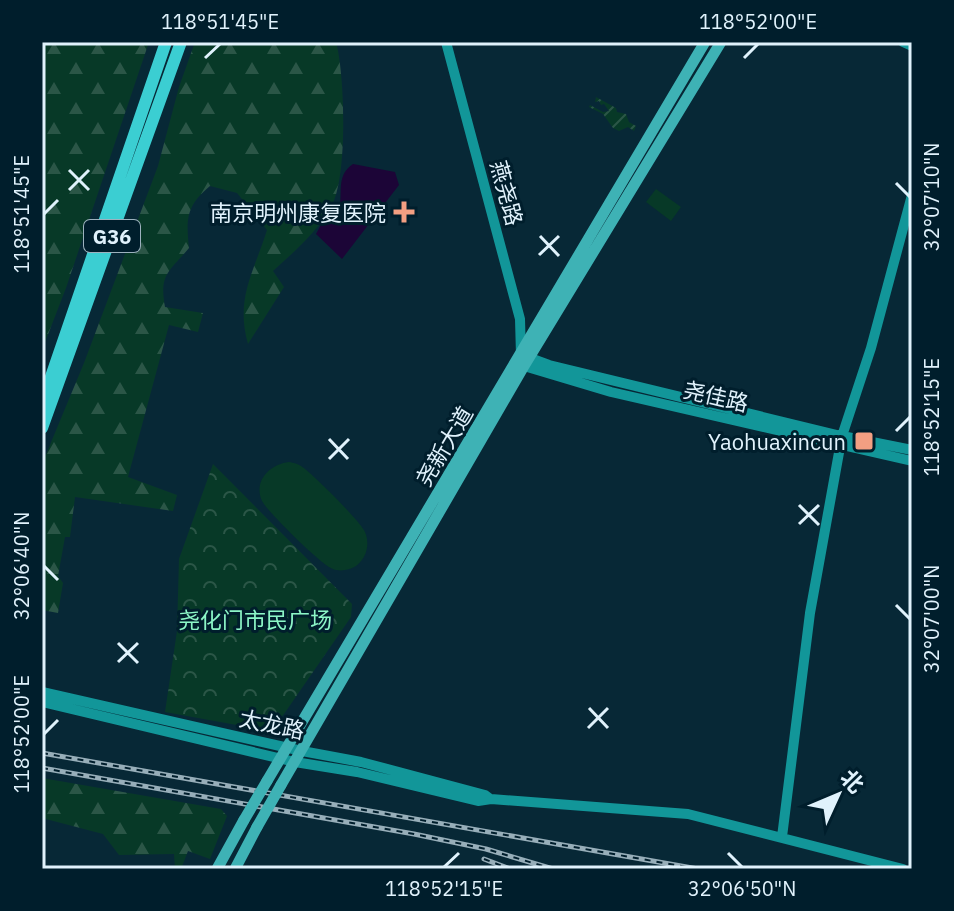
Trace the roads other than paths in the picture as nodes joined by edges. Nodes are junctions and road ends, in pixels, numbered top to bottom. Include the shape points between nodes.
1 (159, 42) edge
2 (166, 42) edge
3 (181, 42) edge
4 (187, 42) edge
5 (446, 42) edge
6 (705, 42) edge
7 (721, 42) edge
8 (903, 42) edge
9 (912, 46) edge
10 (157, 110) junction
11 (121, 168) junction
12 (912, 195) edge
13 (524, 359) junction
14 (42, 403) edge
15 (42, 428) edge
16 (841, 440) junction
17 (912, 450) edge
18 (912, 461) edge
19 (42, 692) edge
20 (42, 702) edge
21 (302, 751) junction
22 (282, 752) junction
23 (295, 762) junction
24 (491, 799) junction
25 (782, 837) junction
26 (217, 869) edge
27 (235, 869) edge
28 (903, 869) edge

1 - 11 highway
2 - 11 highway, G36
3 - 10 highway, G36
4 - 10 highway
5 - 13 street, 燕尧路 via 520,319
6 - 13 main road, 尧新大道
7 - 13 main road, 尧新大道
8 - 9 street
10 - 15 highway, G36
11 - 14 highway, G36
12 - 16 street
13 - 16 street, 尧佳路 via 611,392
13 - 21 main road, 尧新大道
13 - 22 main road, 尧新大道
16 - 17 street, 尧佳路
16 - 18 street, 尧佳路
16 - 25 street via 810,613
19 - 22 street, 太龙路
20 - 22 street, 太龙路
21 - 22 street, 太龙路
21 - 23 main road, 尧新大道
21 - 24 street, 太龙路
22 - 23 street, 太龙路
22 - 26 main road, 尧新大道, bridge
23 - 24 street, 太龙路 via 478,801
23 - 27 main road, 尧新大道, bridge
24 - 25 street, 太龙路 via 688,814
25 - 28 street, 太龙路

